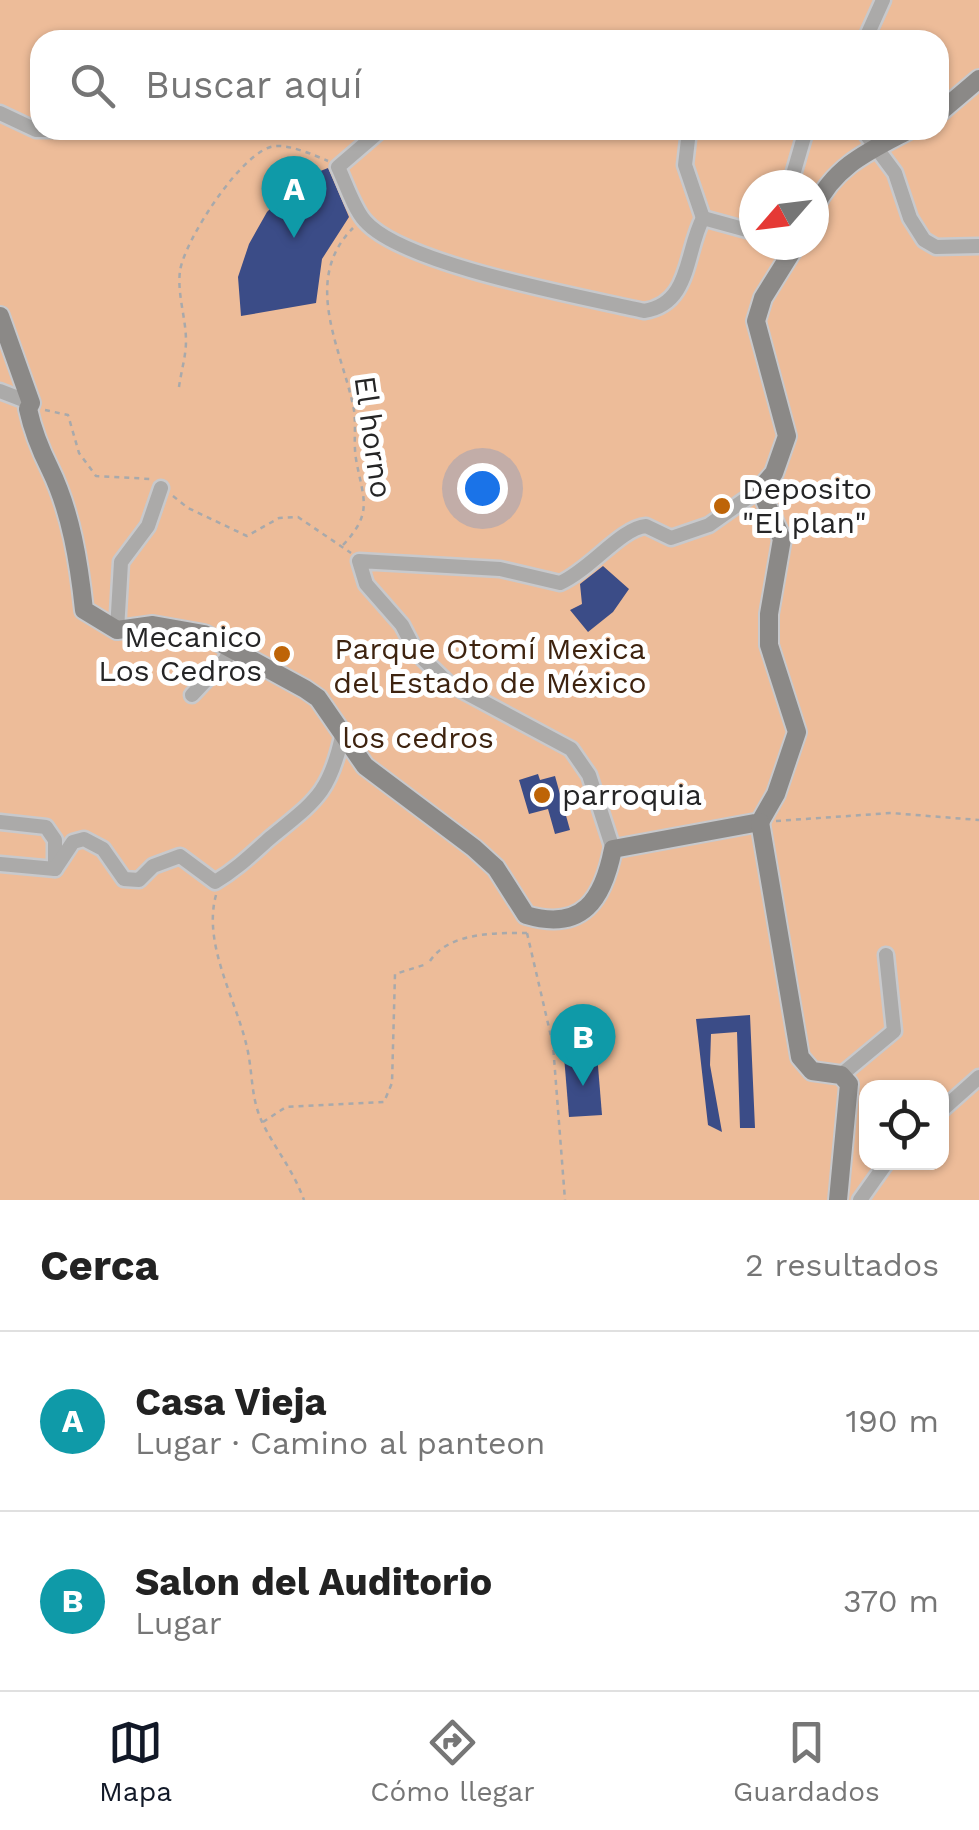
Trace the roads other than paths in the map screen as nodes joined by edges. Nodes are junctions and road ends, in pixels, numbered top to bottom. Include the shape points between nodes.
1 (882, 0) edge
2 (870, 30) edge
3 (979, 80) edge
4 (949, 105) edge
5 (0, 112) edge
6 (30, 127) edge
7 (370, 140) edge
8 (688, 140) edge
9 (802, 140) edge
10 (872, 140) edge
11 (889, 140) edge
12 (877, 146) junction
13 (793, 170) edge
14 (829, 183) edge
15 (703, 218) junction
16 (739, 228) edge
17 (979, 246) edge
18 (787, 260) edge
19 (0, 316) edge
20 (0, 391) edge
21 (29, 406) junction
22 (161, 488) road end
23 (760, 489) junction
24 (117, 630) junction
25 (231, 645) junction
26 (192, 696) dead end
27 (343, 732) junction
28 (0, 822) edge
29 (760, 822) junction
30 (613, 849) junction
31 (0, 864) edge
32 (55, 869) junction
33 (886, 954) dead end
34 (841, 1074) junction
35 (979, 1077) edge
36 (949, 1104) edge
37 (881, 1170) edge
38 (838, 1200) edge
39 (860, 1200) edge

1 - 2 street
3 - 4 main road
5 - 6 street
7 - 15 street via 338,168 362,220 412,252 505,280 659,309 678,291
8 - 15 street via 684,164
9 - 13 street
10 - 12 street
11 - 12 main road
12 - 14 main road
12 - 17 street via 924,240 936,247
15 - 16 street
18 - 23 main road via 756,321 787,436 774,473
19 - 21 main road
20 - 21 street
21 - 24 main road via 38,452 76,550 84,610
22 - 24 street via 148,526 122,562
23 - 29 main road via 782,539 769,645 798,732
23 - 30 street via 709,525 672,538 646,526 628,531 597,562 560,583 500,569 359,561 366,584 448,683 571,749 588,775
24 - 25 main road via 178,627
25 - 26 street
25 - 27 main road via 318,698
27 - 30 main road via 365,766 496,868 526,915 578,916 608,875
27 - 32 street via 329,780 314,802 215,882 180,856 153,866 139,880 124,879 104,850 84,838
28 - 32 street via 46,827 55,840
29 - 30 main road
29 - 34 main road via 800,1058 812,1071
31 - 32 street
33 - 34 street via 894,1031
34 - 38 main road via 849,1084
35 - 36 street
37 - 39 street

